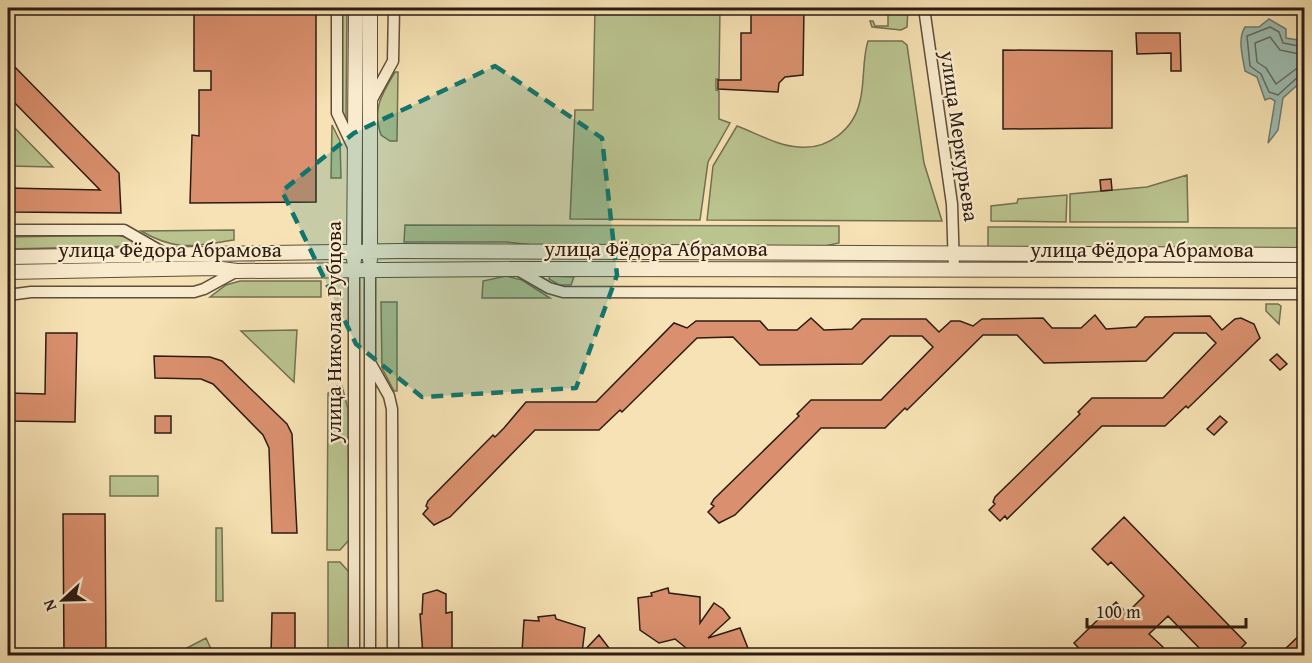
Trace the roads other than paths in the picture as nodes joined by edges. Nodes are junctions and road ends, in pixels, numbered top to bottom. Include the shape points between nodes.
1 (337, 8) edge
2 (356, 8) edge
3 (370, 8) edge
4 (394, 8) edge
5 (924, 8) edge
6 (370, 103) junction
7 (354, 149) junction
8 (8, 230) edge
9 (354, 252) junction
10 (370, 252) junction
11 (164, 253) junction
12 (954, 255) junction
13 (1305, 255) edge
14 (8, 257) edge
15 (515, 268) junction
16 (954, 269) junction
17 (1305, 270) edge
18 (237, 271) junction
19 (354, 271) junction
20 (370, 271) junction
21 (8, 272) edge
22 (1305, 294) edge
23 (8, 295) edge
24 (370, 362) junction
25 (354, 656) edge
26 (370, 656) edge
27 (393, 656) edge

1 - 7 street via 337,113
2 - 7 street, улица Николая Рубцова
3 - 6 street, улица Николая Рубцова
4 - 6 street via 393,62
5 - 12 street, улица Меркурьева via 952,204
6 - 10 street, улица Николая Рубцова
7 - 9 street, улица Николая Рубцова
8 - 11 street via 124,230
9 - 10 street, улица Фёдора Абрамова
9 - 11 street, улица Фёдора Абрамова
9 - 19 street, улица Николая Рубцова
10 - 12 street, улица Фёдора Абрамова
10 - 20 street, улица Николая Рубцова
11 - 14 street, улица Фёдора Абрамова
12 - 13 street, улица Фёдора Абрамова
12 - 16 street, улица Меркурьева
15 - 16 street, улица Фёдора Абрамова
15 - 20 street, улица Фёдора Абрамова
15 - 22 street via 563,292
16 - 17 street, улица Фёдора Абрамова
18 - 19 street, улица Фёдора Абрамова
18 - 21 street, улица Фёдора Абрамова via 213,267
18 - 23 street via 194,292
19 - 20 street, улица Фёдора Абрамова
19 - 25 street, улица Николая Рубцова
20 - 24 street, улица Николая Рубцова
24 - 26 street, улица Николая Рубцова
24 - 27 street via 389,396 392,410

